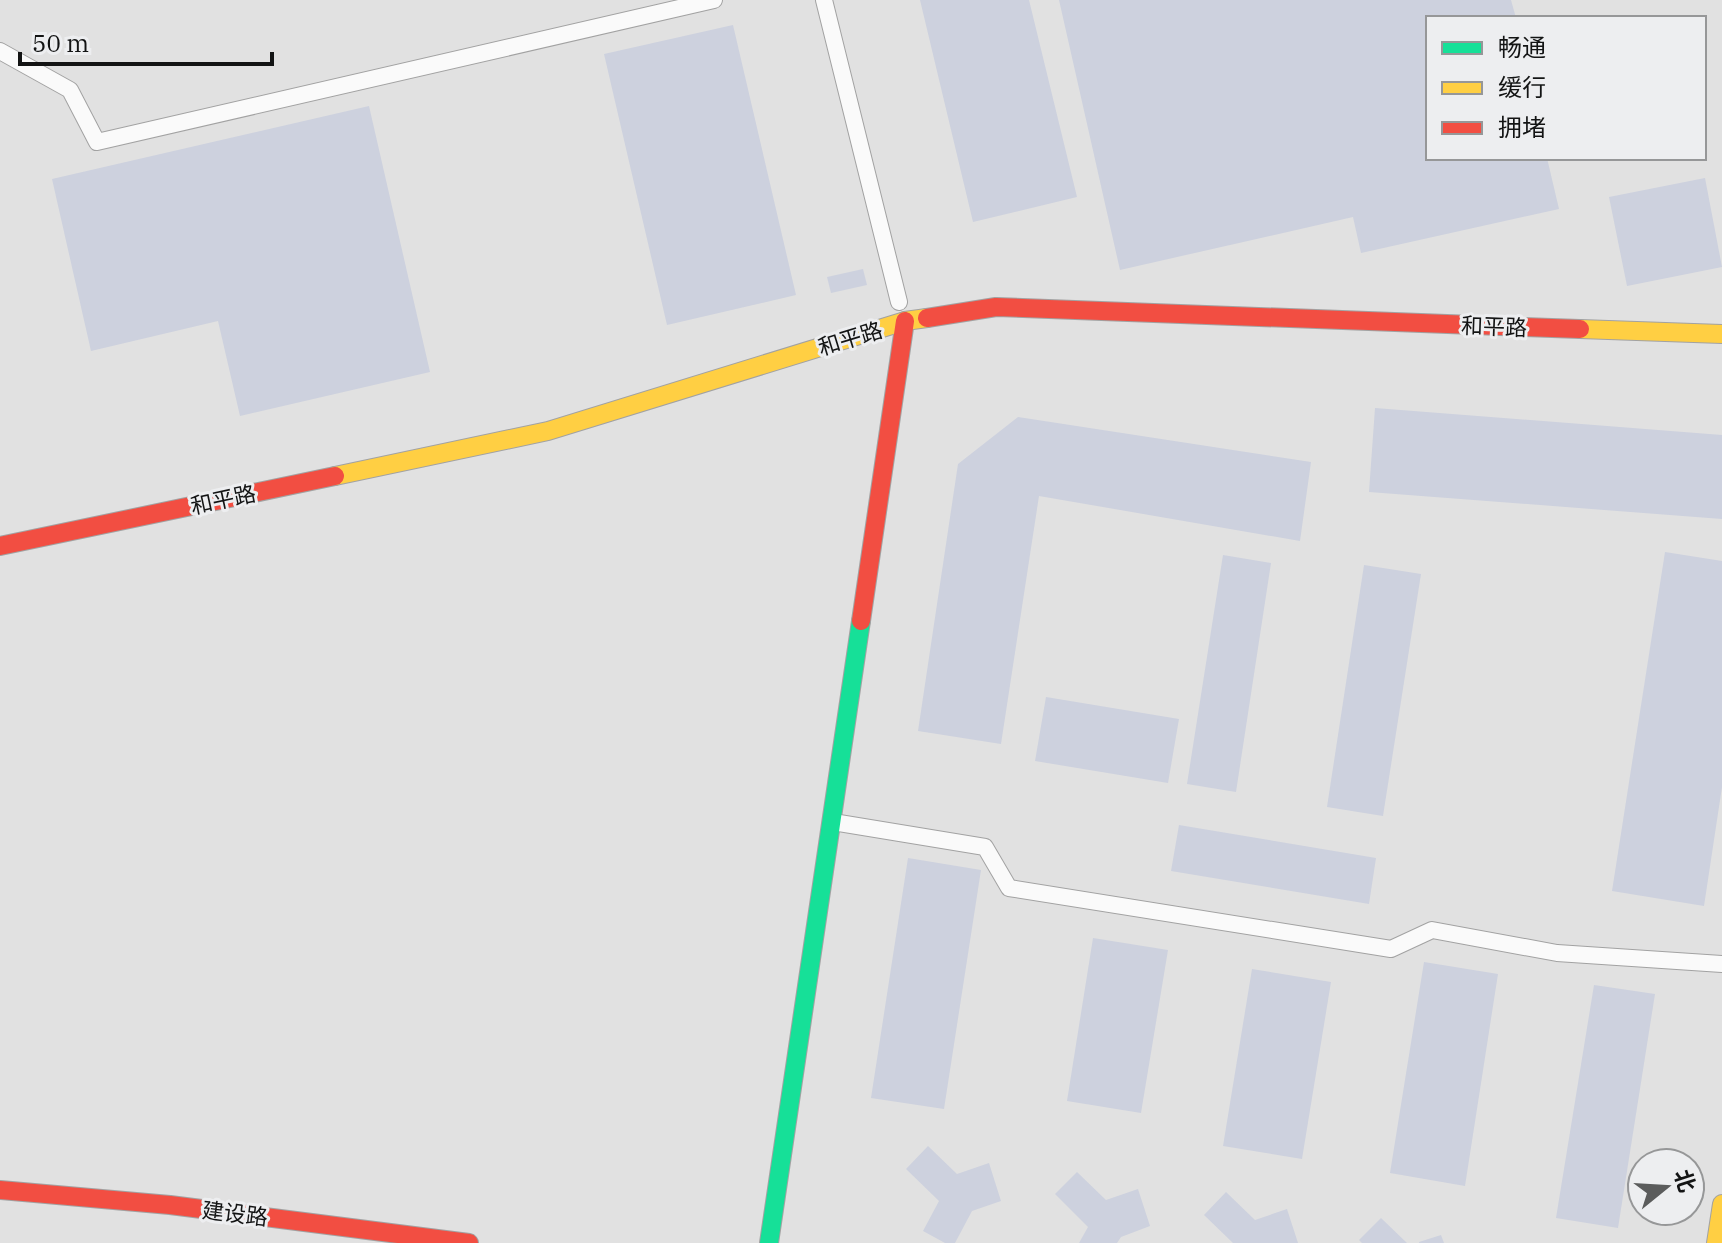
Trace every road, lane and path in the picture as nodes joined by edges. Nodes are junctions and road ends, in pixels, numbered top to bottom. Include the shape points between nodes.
1 (714, 0) edge
2 (824, 0) edge
3 (0, 51) edge
4 (899, 302) dead end
5 (905, 321) junction
6 (1722, 334) edge
7 (0, 546) edge
8 (831, 821) junction
9 (1722, 964) edge
10 (0, 1190) edge
11 (1722, 1204) edge
12 (469, 1243) edge
13 (769, 1243) edge
14 (1716, 1243) edge

1 - 3 lane via 97,142 70,90
2 - 4 lane
5 - 6 street, 和平路 via 996,307
5 - 7 street, 和平路 via 548,431
5 - 8 street
8 - 9 lane via 985,847 1009,888 1391,949 1432,930 1557,953
8 - 13 street
10 - 12 street, 建设路 via 170,1205
11 - 14 street

